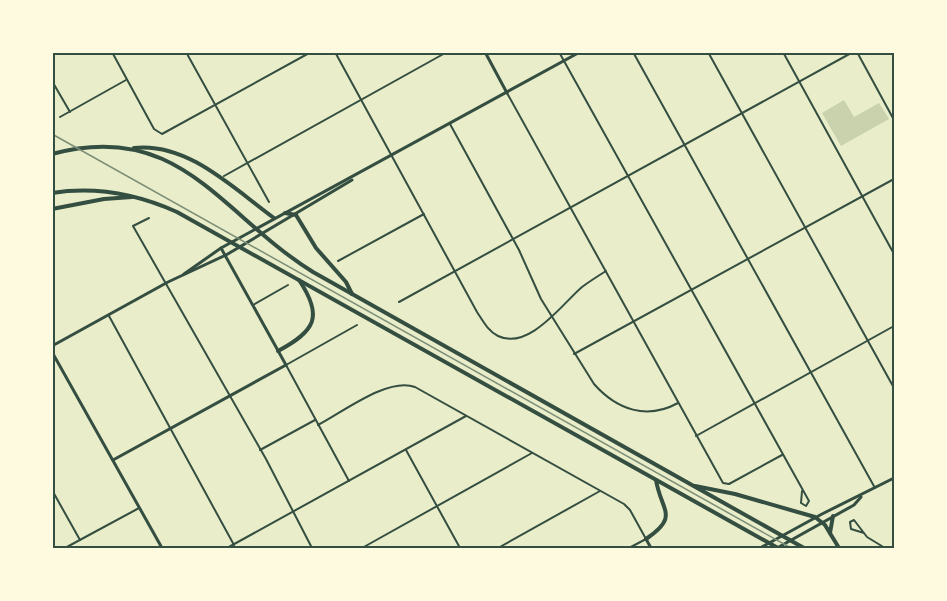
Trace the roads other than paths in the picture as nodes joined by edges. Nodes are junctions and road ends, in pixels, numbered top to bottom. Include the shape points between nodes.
1 (112, 52) edge
2 (186, 52) edge
3 (311, 52) edge
4 (335, 52) edge
5 (447, 52) edge
6 (484, 52) edge
7 (559, 52) edge
8 (580, 52) edge
9 (633, 52) edge
10 (708, 52) edge
11 (783, 52) edge
12 (853, 52) edge
13 (857, 52) edge
14 (564, 61) junction
15 (127, 80) junction
16 (52, 81) edge
17 (799, 82) junction
18 (507, 93) junction
19 (362, 100) junction
20 (215, 106) junction
21 (70, 112) junction
22 (741, 113) junction
23 (60, 117) dead end
24 (894, 120) edge
25 (450, 124) junction
26 (684, 144) junction
27 (128, 149) junction
28 (52, 154) edge
29 (393, 156) junction
30 (247, 163) junction
31 (361, 174) junction
32 (224, 176) dead end
33 (627, 176) junction
34 (894, 179) edge
35 (52, 192) edge
36 (862, 196) junction
37 (137, 197) junction
38 (269, 202) dead end
39 (569, 207) junction
40 (52, 209) edge
41 (285, 213) junction
42 (424, 214) junction
43 (296, 215) junction
44 (149, 218) dead end
45 (274, 218) junction
46 (805, 227) junction
47 (513, 238) junction
48 (221, 248) junction
49 (894, 254) edge
50 (226, 255) junction
51 (747, 258) junction
52 (338, 261) dead end
53 (456, 270) junction
54 (606, 271) junction
55 (184, 273) junction
56 (298, 279) junction
57 (166, 283) junction
58 (288, 285) dead end
59 (690, 290) junction
60 (353, 295) junction
61 (399, 302) dead end
62 (253, 306) junction
63 (108, 315) junction
64 (552, 317) junction
65 (633, 322) junction
66 (357, 325) dead end
67 (894, 326) edge
68 (868, 341) junction
69 (52, 346) edge
70 (278, 351) junction
71 (52, 352) edge
72 (574, 354) junction
73 (286, 365) junction
74 (811, 372) junction
75 (894, 388) edge
76 (229, 397) junction
77 (678, 403) junction
78 (754, 404) junction
79 (466, 416) junction
80 (316, 420) junction
81 (318, 425) junction
82 (171, 429) junction
83 (696, 436) junction
84 (260, 450) junction
85 (406, 450) junction
86 (532, 453) junction
87 (782, 455) junction
88 (113, 460) junction
89 (894, 478) edge
90 (656, 480) junction
91 (349, 481) junction
92 (691, 485) junction
93 (876, 489) junction
94 (52, 490) edge
95 (600, 491) junction
96 (802, 491) junction
97 (862, 496) junction
98 (140, 507) junction
99 (438, 507) junction
100 (292, 513) junction
101 (833, 516) junction
102 (815, 518) junction
103 (822, 522) junction
104 (864, 533) junction
105 (830, 534) junction
106 (646, 539) junction
107 (80, 540) junction
108 (234, 545) junction
109 (65, 549) edge
110 (162, 549) edge
111 (227, 549) edge
112 (312, 549) edge
113 (362, 549) edge
114 (460, 549) edge
115 (498, 549) edge
116 (629, 549) edge
117 (651, 549) edge
118 (760, 549) edge
119 (777, 549) edge
120 (804, 549) edge
121 (839, 549) edge
122 (885, 549) edge

1 - 15 street
2 - 20 street
3 - 20 street
4 - 19 street
5 - 19 street
6 - 18 main road
7 - 14 street
8 - 14 main road
9 - 26 street
10 - 22 street
11 - 17 street
12 - 17 street
13 - 24 street
14 - 18 main road
14 - 33 street
15 - 20 street via 159,134
15 - 21 street
16 - 21 street
17 - 22 street
17 - 36 street
18 - 25 main road
18 - 39 street
19 - 29 street
19 - 30 street
20 - 30 street
21 - 23 street
22 - 26 street
22 - 46 street
25 - 29 main road
25 - 47 street
26 - 33 street
26 - 51 street
27 - 28 highway via 86,148
27 - 45 highway via 151,146 196,163
27 - 60 highway via 181,167 301,265
29 - 31 main road
29 - 42 street
30 - 32 street
30 - 38 street
31 - 41 main road
31 - 43 main road
33 - 39 street
33 - 59 street
34 - 36 street
35 - 37 highway via 95,190
36 - 46 street
36 - 49 street
37 - 40 highway
37 - 56 highway via 216,232
39 - 47 street
39 - 54 street
41 - 43 highway
41 - 45 main road
42 - 52 street
42 - 53 street
43 - 50 main road
43 - 60 highway
44 - 57 street via 134,226
45 - 48 main road
46 - 51 street
46 - 68 street
47 - 53 street
47 - 64 street
48 - 50 main road
48 - 55 main road
50 - 55 main road
50 - 62 main road
51 - 59 street
51 - 74 street
53 - 61 street
53 - 64 street via 485,324 497,336 510,338 532,331
54 - 64 street via 582,287
54 - 65 street
55 - 57 main road
56 - 70 highway via 312,302 313,321 304,336
56 - 90 highway
57 - 63 main road
57 - 76 street
58 - 62 street
59 - 65 street
59 - 78 street
60 - 92 highway
62 - 70 main road
63 - 69 main road
63 - 82 street
64 - 72 street
65 - 72 street
65 - 77 street
66 - 73 street
67 - 68 street
68 - 74 street
68 - 75 street
70 - 73 main road
71 - 88 main road
72 - 77 street via 599,390 636,411 656,413
73 - 76 main road
73 - 80 street
74 - 78 street
74 - 93 street
76 - 82 main road
76 - 84 street
77 - 83 street
78 - 83 street
78 - 87 street
79 - 81 street via 416,387 396,385
79 - 85 street
79 - 86 street
80 - 81 street
80 - 84 street
81 - 91 street
82 - 88 main road
82 - 108 street
83 - 87 street via 726,485
84 - 100 street
85 - 91 street
85 - 99 street
86 - 95 street
86 - 99 street
87 - 96 street
88 - 98 main road
89 - 93 main road
90 - 106 highway via 666,519 662,528
90 - 119 highway
91 - 100 street
92 - 102 highway
92 - 120 highway
93 - 97 main road
94 - 107 street
95 - 106 street via 628,508
95 - 115 street
96 - 96 street via 800,502 806,506 809,501
97 - 101 main road
97 - 102 main road
98 - 107 street
98 - 110 main road
99 - 113 street
99 - 114 street
100 - 108 street
100 - 112 street
101 - 103 main road
101 - 105 highway
102 - 103 highway
102 - 118 main road
103 - 105 highway
103 - 119 main road
104 - 104 street via 854,520 849,524 851,529
104 - 122 street
105 - 121 highway
106 - 116 street
106 - 117 main road
107 - 109 street
108 - 111 street

